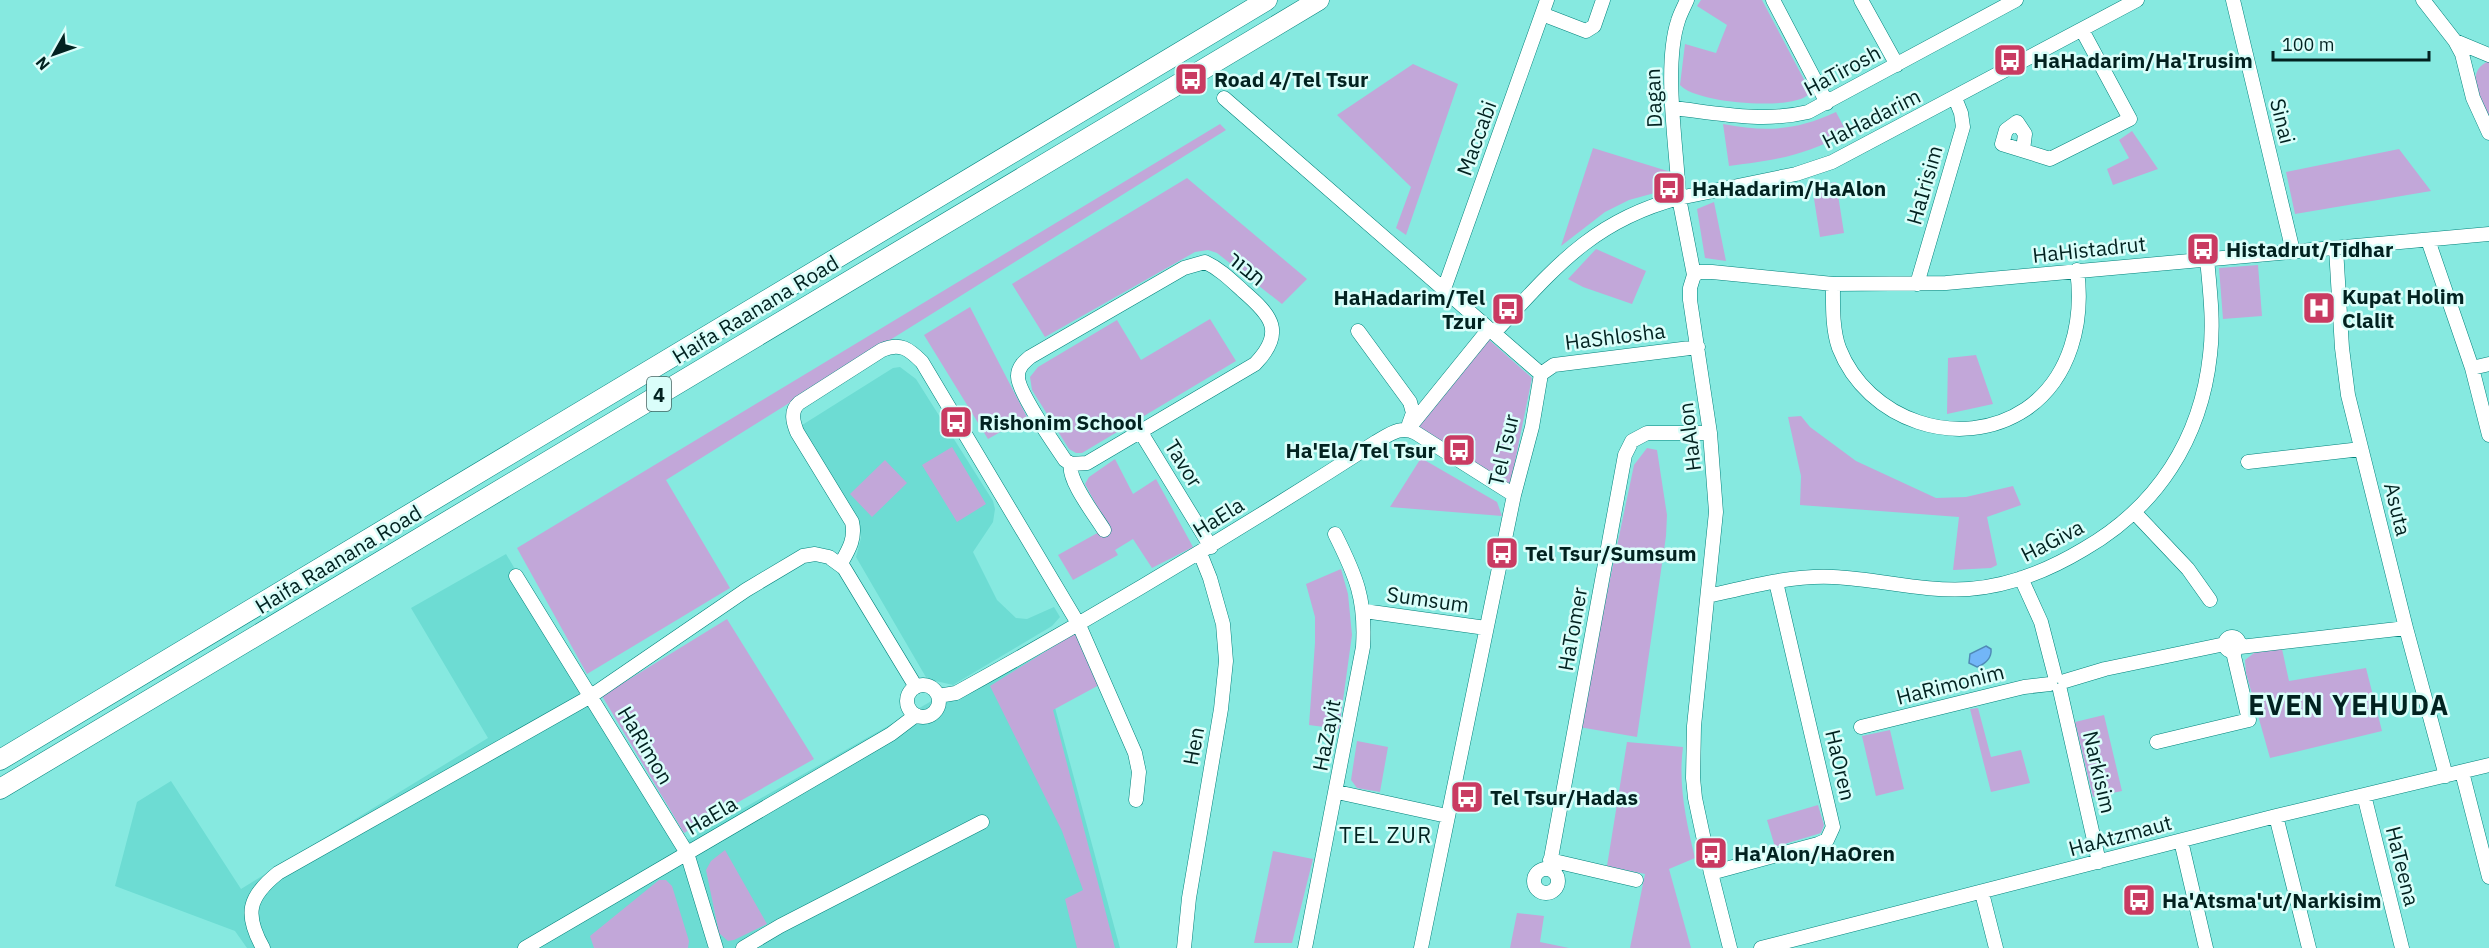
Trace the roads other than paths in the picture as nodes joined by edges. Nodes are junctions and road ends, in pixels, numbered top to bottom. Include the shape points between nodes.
1 (1267, 0) edge
2 (1319, 0) edge
3 (1547, 0) edge
4 (1603, 0) edge
5 (1688, 0) edge
6 (1773, 0) edge
7 (1861, 0) edge
8 (2137, 0) edge
9 (2232, 0) edge
10 (2423, 0) edge
11 (2007, 2) edge
12 (1542, 14) junction
13 (2082, 30) junction
14 (2455, 41) junction
15 (2487, 54) edge
16 (1897, 65) junction
17 (2468, 75) junction
18 (1224, 98) dead end
19 (1955, 98) junction
20 (1827, 103) junction
21 (1673, 108) junction
22 (2489, 133) edge
23 (2023, 150) dead end
24 (1679, 198) junction
25 (2489, 234) edge
26 (2427, 240) junction
27 (2336, 249) junction
28 (2291, 252) junction
29 (2207, 259) junction
30 (2077, 270) junction
31 (1694, 275) junction
32 (1833, 284) junction
33 (1917, 284) junction
34 (1444, 290) junction
35 (1358, 331) dead end
36 (1492, 331) junction
37 (1698, 347) junction
38 (2489, 364) edge
39 (2472, 368) junction
40 (1540, 374) junction
41 (1408, 429) junction
42 (1140, 431) junction
43 (1710, 433) junction
44 (2489, 435) edge
45 (2361, 449) junction
46 (2248, 462) dead end
47 (1071, 464) junction
48 (1514, 495) junction
49 (2135, 513) junction
50 (1104, 530) dead end
51 (1335, 534) dead end
52 (1206, 550) junction
53 (840, 565) junction
54 (516, 576) dead end
55 (2021, 578) junction
56 (1776, 582) junction
57 (1707, 596) junction
58 (2210, 600) dead end
59 (1364, 611) junction
60 (1079, 625) junction
61 (1486, 628) junction
62 (2406, 628) junction
63 (2232, 647) junction
64 (2057, 683) junction
65 (916, 687) junction
66 (591, 696) junction
67 (938, 696) junction
68 (916, 715) junction
69 (1861, 727) dead end
70 (2157, 742) dead end
71 (22, 746) junction
72 (0, 751) edge
73 (0, 760) edge
74 (2489, 765) edge
75 (2462, 772) junction
76 (2446, 776) junction
77 (0, 789) edge
78 (1337, 792) junction
79 (2364, 795) junction
80 (1136, 800) dead end
81 (1447, 816) junction
82 (2276, 816) junction
83 (982, 822) dead end
84 (2181, 841) junction
85 (687, 853) junction
86 (2099, 862) junction
87 (1711, 873) junction
88 (2489, 877) edge
89 (1636, 880) dead end
90 (1982, 893) junction
91 (263, 948) edge
92 (525, 948) edge
93 (716, 948) edge
94 (743, 948) edge
95 (1184, 948) edge
96 (1305, 948) edge
97 (1421, 948) edge
98 (1730, 948) edge
99 (1761, 948) edge
100 (1996, 948) edge
101 (2206, 948) edge
102 (2309, 948) edge
103 (2402, 948) edge

1 - 71 highway, Haifa Raanana Road / 4
2 - 77 highway, Haifa Raanana Road / 4
3 - 12 street, Maccabi
4 - 12 street via 1594,26 1586,31
5 - 21 street, Dagan via 1674,42
6 - 20 street
7 - 16 street
8 - 13 street, HaHadarim
9 - 28 street, Sinai
10 - 14 street
11 - 16 street, HaTirosh
12 - 34 street, Maccabi
13 - 19 street, HaHadarim
13 - 23 street via 2130,119 2050,159
14 - 15 street
14 - 17 street
15 - 17 street via 2476,60
16 - 20 street, HaTirosh
17 - 22 street via 2473,98
18 - 34 street
19 - 24 street, HaHadarim via 1813,170
19 - 33 street, HaIrisim via 1963,127
20 - 21 street, HaTirosh via 1799,115 1766,118
21 - 24 street, Dagan
24 - 31 street
24 - 36 street, HaHadarim via 1654,205 1593,235 1558,264
25 - 26 street, HaHistadrut
26 - 27 street, HaHistadrut
26 - 39 street
27 - 28 street, HaHistadrut
27 - 45 street, Asuta via 2346,382
28 - 29 street, HaHistadrut
29 - 30 street, HaHistadrut
29 - 49 street, HaGiva via 2211,354 2199,408 2167,476
30 - 32 street via 2077,328 2064,365 2052,383 2026,409 1995,423 1968,429 1912,421 1892,412 1860,383 1839,346
30 - 33 street, HaHistadrut
31 - 32 street, HaHistadrut via 1712,272
31 - 37 street, HaAlon via 1690,300
32 - 33 street, HaHistadrut
34 - 36 street
35 - 41 street via 1410,402 1413,413
36 - 40 street
36 - 41 street, HaHadarim
37 - 40 street, HaShlosha via 1554,365
37 - 43 street, HaAlon
38 - 39 street
39 - 44 street
40 - 48 street, Tel Tsur via 1532,427
41 - 48 street
41 - 52 street, HaEla via 1385,437
42 - 47 street, תבור via 1087,463
42 - 47 street, תבור via 1255,364 1270,343 1269,316 1205,262 1184,268 1030,357 1020,368 1020,388
42 - 52 street, Tavor
43 - 57 street, HaAlon via 1716,512
43 - 89 street, HaTomer via 1647,433 1632,441 1625,454 1550,865
45 - 46 street
45 - 62 street, Asuta
47 - 50 street via 1074,481
48 - 61 street, Tel Tsur
49 - 55 street, HaGiva via 2064,561
49 - 58 street via 2188,569
51 - 59 street, HaZayit via 1353,570
52 - 60 street, HaEla
52 - 95 street, Hen via 1223,624 1226,661
53 - 60 street via 851,544 852,522 797,432 793,414 799,404 882,350 892,345 903,346 922,362
53 - 65 street via 853,579
53 - 66 street via 828,557 803,556 746,590
54 - 66 street, HaRimon
55 - 56 street, HaGiva via 1946,590 1833,577
55 - 64 street, Narkisim via 2045,632
56 - 57 street, HaGiva
56 - 87 street, HaOren via 1833,827 1827,840 1818,844
57 - 87 street, HaAlon via 1693,760 1695,798
59 - 61 street, Sumsum
59 - 78 street, HaZayit via 1361,665
60 - 67 street, HaEla via 956,693
60 - 80 street via 1135,753 1139,772
61 - 81 street, Tel Tsur
62 - 63 street, HaRimonim
62 - 76 street, Asuta
63 - 64 street, HaRimonim via 2104,669
63 - 70 street via 2249,720
64 - 69 street, HaRimonim via 2024,687
64 - 86 street, Narkisim
65 - 67 street via 929,687
65 - 68 street via 908,699
66 - 85 street, HaRimon
66 - 91 street via 266,882 252,903 252,924
67 - 68 street via 933,713
68 - 85 street, HaEla via 891,734
71 - 72 highway
71 - 73 highway, Haifa Raanana Road / 4
74 - 75 street, HaAtzmaut
75 - 76 street, HaAtzmaut
75 - 88 street
76 - 79 street, HaAtzmaut
78 - 81 street
78 - 96 street, HaZayit
79 - 82 street, HaAtzmaut
79 - 103 street, HaTeena
81 - 97 street, Tel Tsur
82 - 84 street, HaAtzmaut
82 - 102 street
83 - 94 street
84 - 86 street, HaAtzmaut
84 - 101 street
85 - 92 street, HaEla
85 - 93 street, HaRimon
86 - 90 street, HaAtzmaut
87 - 98 street, HaAlon
90 - 99 street, HaAtzmaut
90 - 100 street

